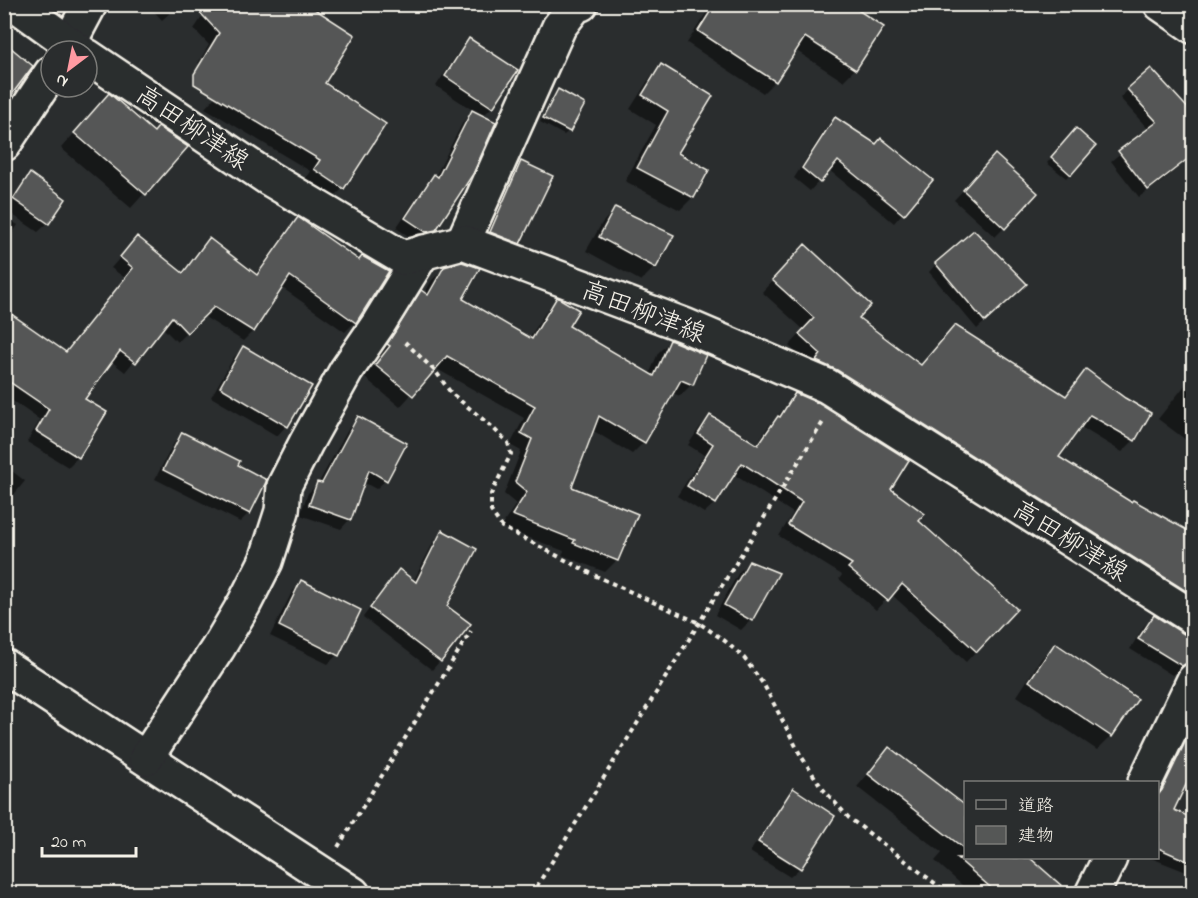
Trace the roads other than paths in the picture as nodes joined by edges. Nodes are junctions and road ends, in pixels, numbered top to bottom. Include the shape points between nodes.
1 (15, 4) edge
2 (90, 4) edge
3 (581, 4) edge
4 (1161, 4) edge
5 (1194, 27) edge
6 (61, 39) edge
7 (79, 39) edge
8 (99, 66) edge
9 (39, 91) edge
10 (4, 144) edge
11 (464, 242) junction
12 (423, 252) junction
13 (1194, 618) edge
14 (4, 666) edge
15 (1194, 680) edge
16 (146, 758) junction
17 (1146, 781) edge
18 (1110, 859) edge
19 (353, 894) edge
20 (1092, 894) edge

1 - 6 street, 高田柳津線
2 - 7 street
3 - 11 street via 559,27
4 - 5 street
8 - 12 street, 高田柳津線 via 268,178 403,258
9 - 10 street
11 - 12 street, 高田柳津線
11 - 13 street, 高田柳津線 via 684,325 827,386
12 - 16 street via 346,371 284,486 273,541 244,604
14 - 16 street
15 - 17 street
16 - 19 street
18 - 20 street

